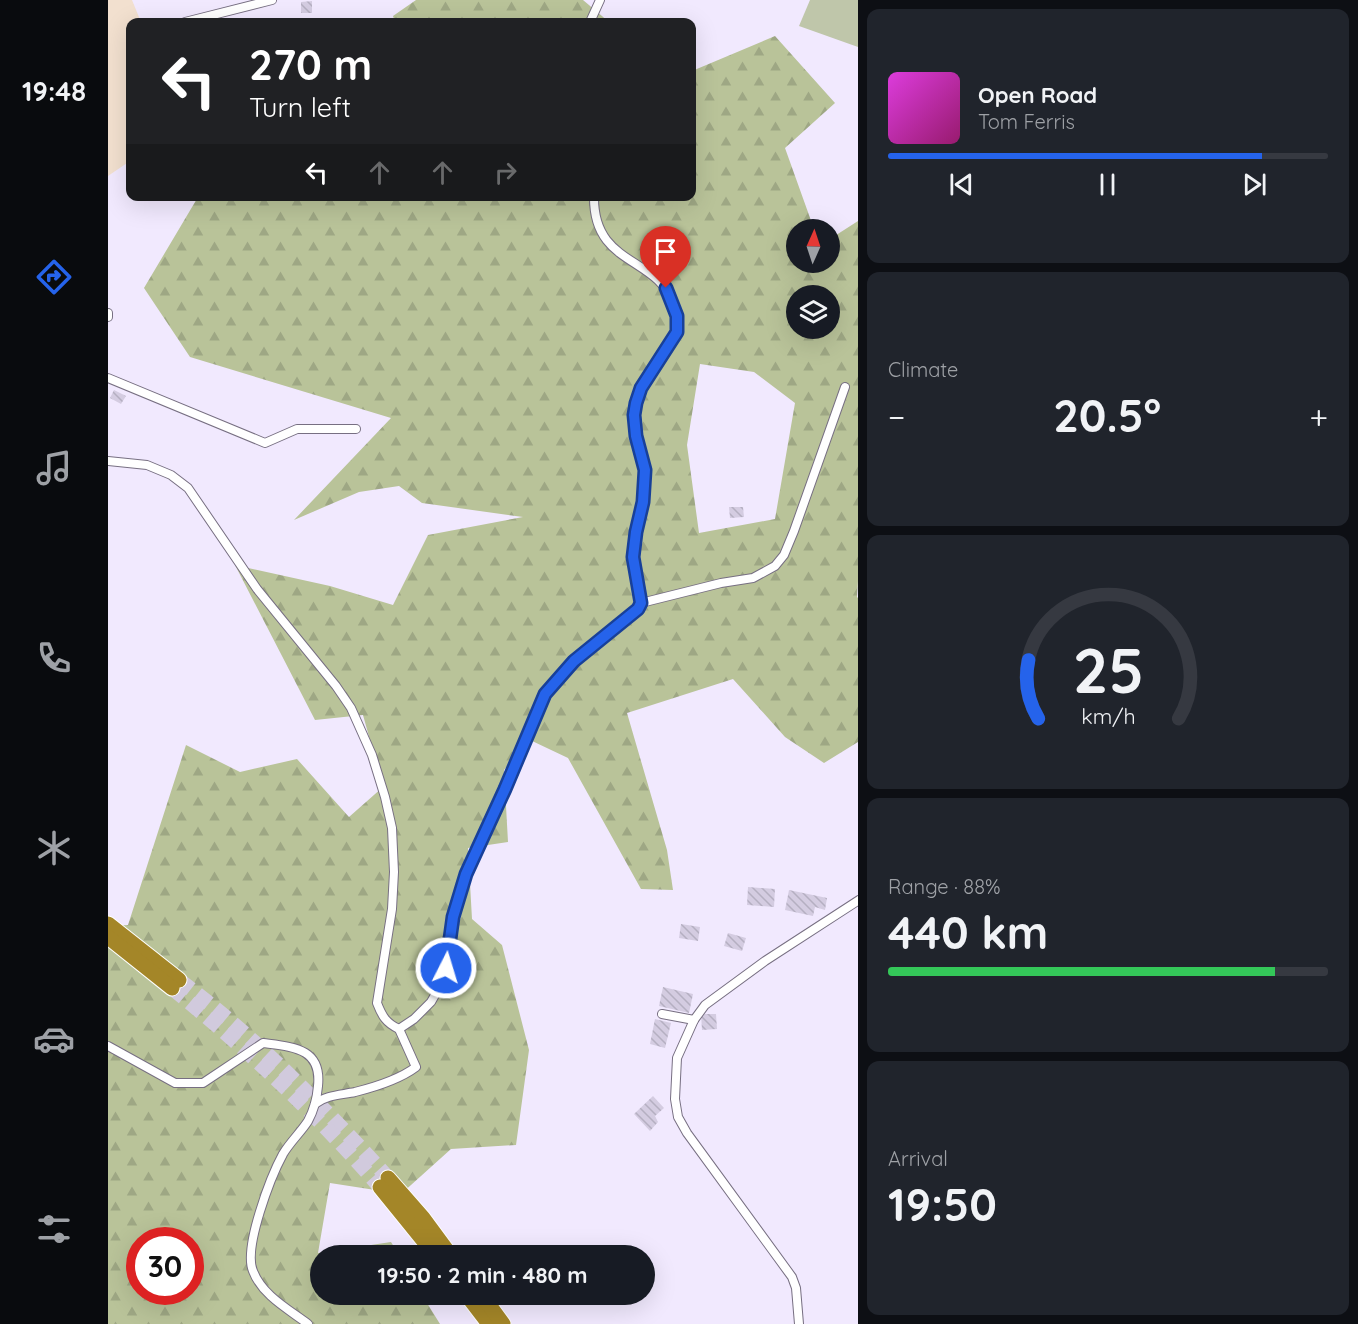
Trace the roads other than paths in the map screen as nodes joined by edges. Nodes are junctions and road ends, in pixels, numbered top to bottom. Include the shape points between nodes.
1 (272, 0) edge
2 (600, 0) edge
3 (218, 18) edge
4 (592, 18) edge
5 (594, 201) edge
6 (108, 378) edge
7 (845, 387) dead end
8 (356, 429) dead end
9 (108, 461) edge
10 (641, 603) junction
11 (858, 900) edge
12 (108, 924) edge
13 (108, 938) edge
14 (662, 1014) dead end
15 (694, 1020) junction
16 (399, 1029) junction
17 (108, 1046) edge
18 (315, 1104) junction
19 (428, 1245) edge
20 (443, 1245) edge
21 (474, 1305) edge
22 (489, 1305) edge
23 (308, 1324) edge
24 (489, 1324) edge
25 (503, 1324) edge
26 (799, 1324) edge

1 - 3 street
2 - 4 street
5 - 10 street via 603,236 617,253 660,281 677,316 677,332 641,388 634,415 645,470 633,557
6 - 8 street via 265,442 297,429
7 - 10 street via 794,531 775,566 753,578
9 - 16 street via 147,465 171,475 188,488 258,589 351,708 372,754 392,828 392,909 377,1003 382,1017
10 - 16 street via 564,670 545,694 466,874 439,988 431,1002
11 - 15 street via 765,961 705,1005
12 - 13 highway via 175,984
14 - 15 street
15 - 26 street via 677,1058 678,1117 792,1277
16 - 18 street via 416,1067 383,1083 322,1098
17 - 18 street via 176,1083 204,1083 263,1043 289,1046 305,1052 318,1067
18 - 23 street via 283,1153 260,1209 251,1269 262,1288
19 - 20 highway via 384,1182 423,1218
21 - 24 highway
22 - 25 highway

